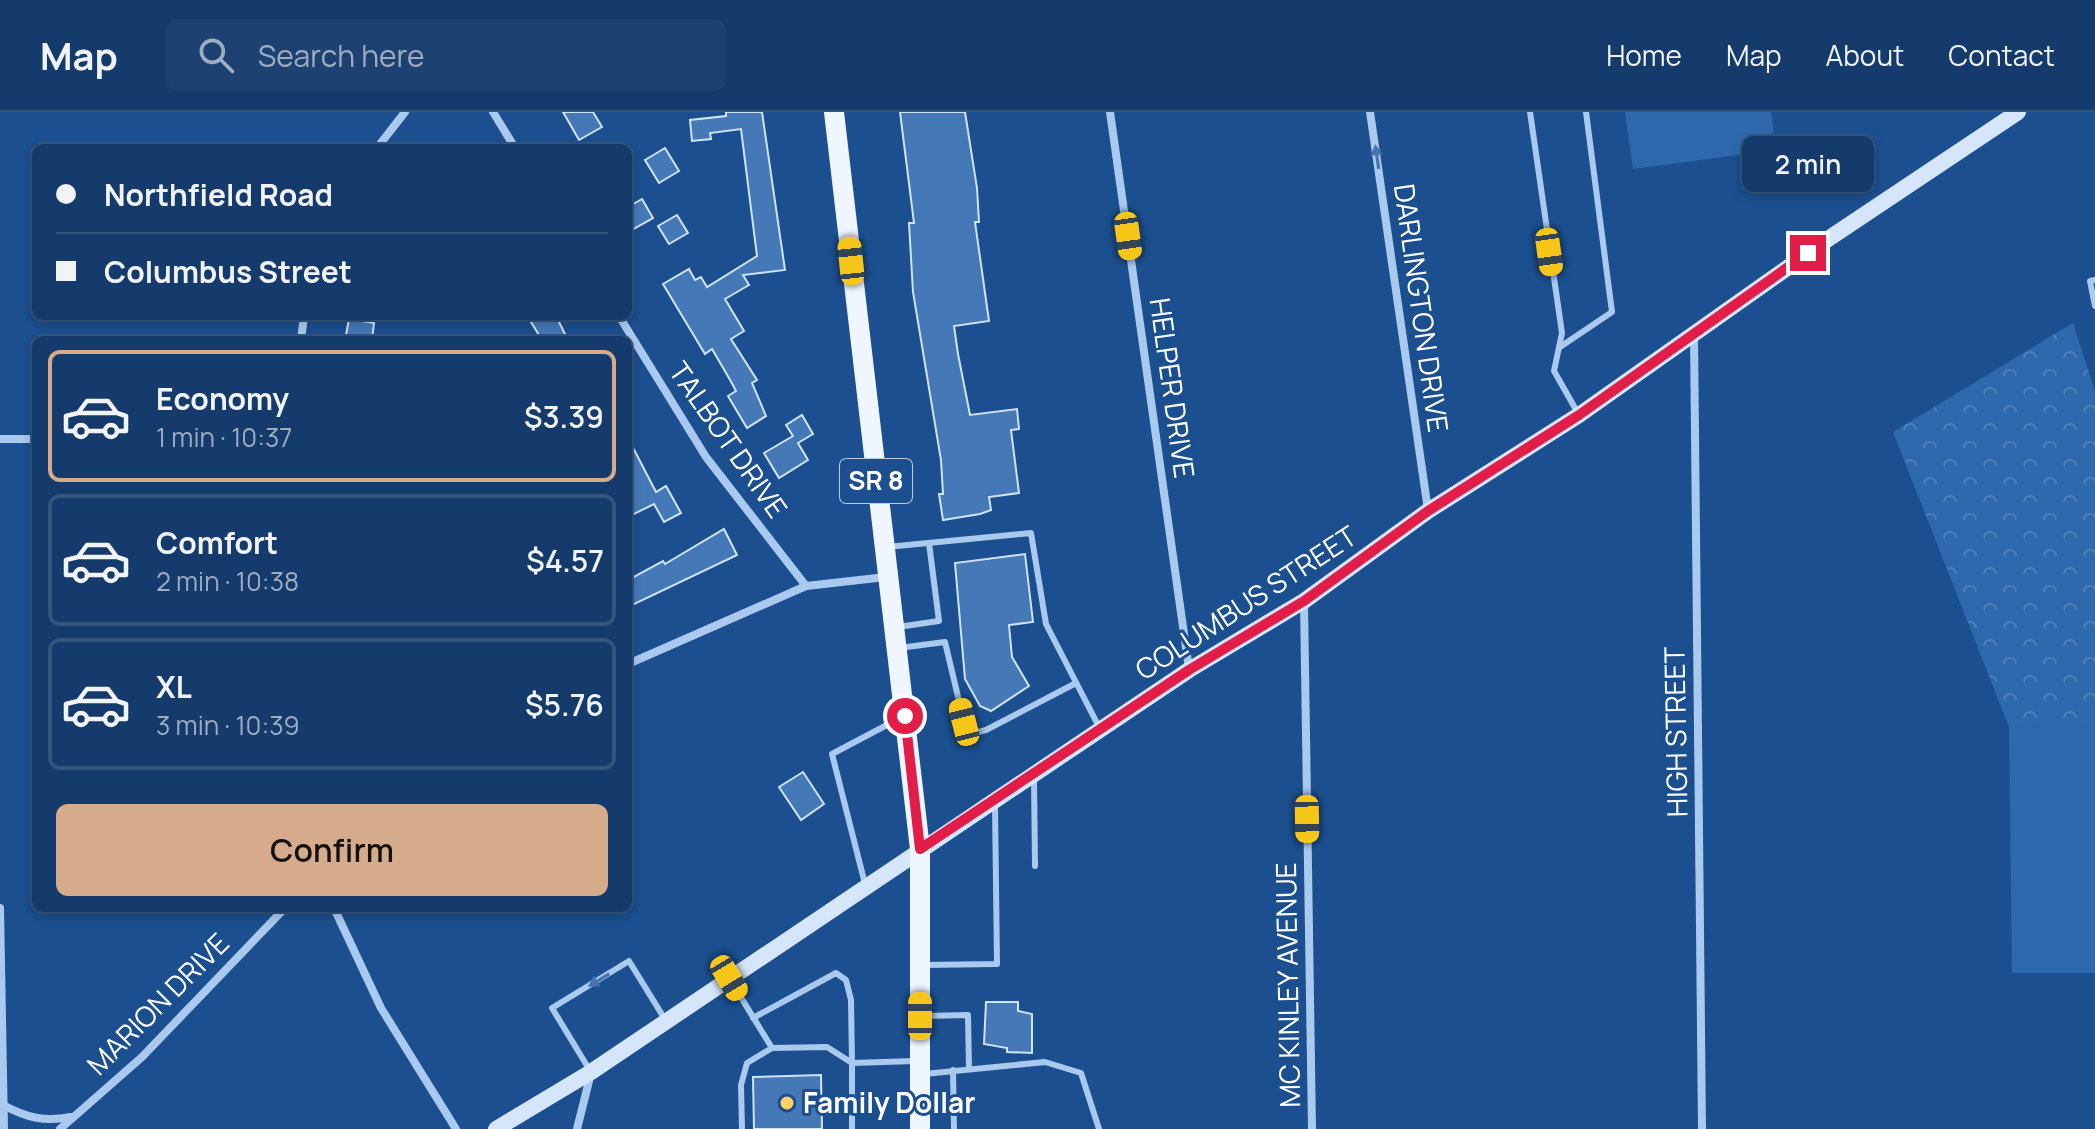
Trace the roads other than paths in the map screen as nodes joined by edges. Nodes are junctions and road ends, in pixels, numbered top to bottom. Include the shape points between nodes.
1 (405, 112) edge
2 (493, 112) edge
3 (834, 112) edge
4 (1110, 112) edge
5 (1370, 112) edge
6 (1530, 112) edge
7 (1586, 112) edge
8 (2015, 113) edge
9 (380, 144) edge
10 (513, 144) edge
11 (2095, 280) edge
12 (2095, 306) edge
13 (1694, 334) junction
14 (632, 337) edge
15 (1560, 347) junction
16 (1579, 415) junction
17 (0, 439) edge
18 (32, 439) edge
19 (1428, 511) junction
20 (929, 543) junction
21 (884, 547) junction
22 (887, 577) junction
23 (806, 586) junction
24 (1304, 601) junction
25 (894, 627) junction
26 (897, 648) junction
27 (632, 662) edge
28 (1189, 670) junction
29 (1076, 683) junction
30 (905, 716) junction
31 (1100, 729) junction
32 (1034, 774) junction
33 (995, 801) junction
34 (920, 849) junction
35 (1035, 866) dead end
36 (865, 886) junction
37 (0, 908) edge
38 (281, 912) edge
39 (336, 912) edge
40 (920, 965) junction
41 (729, 978) junction
42 (920, 1016) junction
43 (753, 1018) junction
44 (666, 1021) junction
45 (772, 1048) junction
46 (852, 1063) junction
47 (920, 1068) junction
48 (969, 1068) junction
49 (953, 1070) junction
50 (591, 1072) junction
51 (2, 1105) edge
52 (74, 1116) junction
53 (4, 1129) edge
54 (60, 1129) edge
55 (456, 1129) edge
56 (496, 1129) edge
57 (577, 1129) edge
58 (742, 1129) edge
59 (852, 1129) edge
60 (920, 1129) edge
61 (954, 1129) edge
62 (1099, 1129) edge
63 (1312, 1129) edge
64 (1702, 1129) edge

1 - 9 street
2 - 10 street
3 - 21 main road, SR 8
4 - 28 street, HELPER DRIVE
19 -> 5 street, DARLINGTON DRIVE
6 - 15 lane
7 - 15 lane via 1612,312
8 - 13 street, COLUMBUS STREET
11 - 12 lane via 2090,281
13 - 16 street, COLUMBUS STREET
13 - 64 street, HIGH STREET
14 - 23 street, TALBOT DRIVE via 706,457
15 - 16 lane via 1554,371
16 - 19 street, COLUMBUS STREET
17 - 18 street
19 - 24 street, COLUMBUS STREET
20 - 21 lane
20 - 25 lane via 939,621
20 - 29 lane via 1031,533 1046,624
21 - 22 main road, SR 8
22 - 23 street
22 - 25 main road, SR 8
23 - 27 street
24 - 28 street, COLUMBUS STREET
24 - 63 street, MC KINLEY AVENUE
25 - 26 main road, SR 8
26 - 29 lane via 945,642 964,722 974,733
26 - 30 main road, SR 8
28 - 31 street, COLUMBUS STREET
29 - 31 lane
30 - 34 main road, SR 8
30 - 36 lane via 832,754
31 - 32 street, COLUMBUS STREET
32 - 33 street, COLUMBUS STREET
32 - 35 lane
33 - 34 street, COLUMBUS STREET
33 - 40 lane via 997,964
34 - 36 street, COLUMBUS STREET
34 - 40 main road, SR 8
36 - 41 street, COLUMBUS STREET
37 - 51 street
38 - 52 street, MARION DRIVE via 142,1057
39 - 55 street via 381,1008
40 - 42 main road, SR 8
41 - 43 lane
41 - 44 street, COLUMBUS STREET
42 - 47 main road, SR 8
42 - 48 lane via 968,1015
43 - 45 lane
43 - 46 lane via 836,973 846,980 851,1000
44 - 50 street, COLUMBUS STREET
44 -> 50 lane via 629,961 552,1008
45 - 46 lane via 827,1047
45 - 58 lane via 747,1063 741,1085
46 - 47 lane
46 - 59 lane
47 - 49 lane
47 - 60 main road, SR 8
48 - 49 lane
48 - 62 lane via 1045,1062 1081,1073
49 - 61 lane
50 - 56 street, COLUMBUS STREET
50 - 57 street
51 - 52 street via 51,1121
51 - 53 street
52 - 54 street, MARION DRIVE

